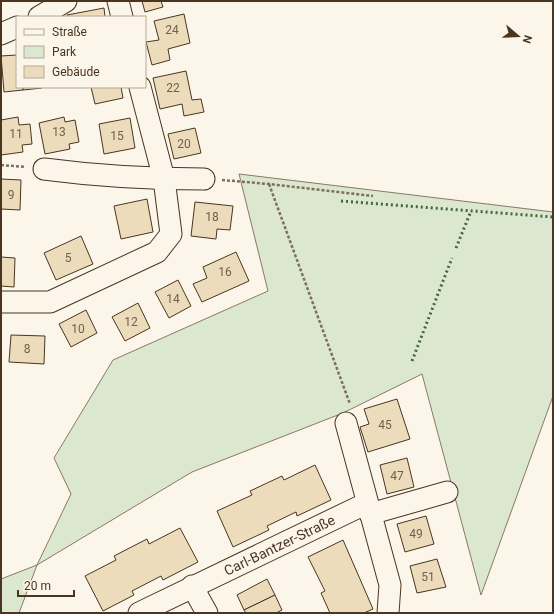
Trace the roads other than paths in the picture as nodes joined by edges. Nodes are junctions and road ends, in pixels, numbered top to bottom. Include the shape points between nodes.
1 (66, 1) edge
2 (118, 1) edge
3 (41, 16) edge
4 (122, 16) edge
5 (16, 27) edge
6 (1, 34) edge
7 (140, 88) edge
8 (44, 169) road end
9 (164, 179) junction
10 (204, 179) road end
11 (1, 302) edge
12 (346, 423) road end
13 (447, 492) dead end
14 (368, 508) junction
15 (192, 586) junction
16 (139, 613) edge
17 (207, 613) edge
18 (388, 613) edge

1 - 3 street
2 - 4 street
5 - 6 street
7 - 9 street
8 - 9 street via 90,175
9 - 10 street
9 - 11 street via 170,234 157,252 50,302
12 - 14 street
13 - 14 street, Carl-Bantzer-Straße
14 - 15 street, Carl-Bantzer-Straße
14 - 18 street via 390,585
15 - 16 street, Carl-Bantzer-Straße
15 - 17 street

